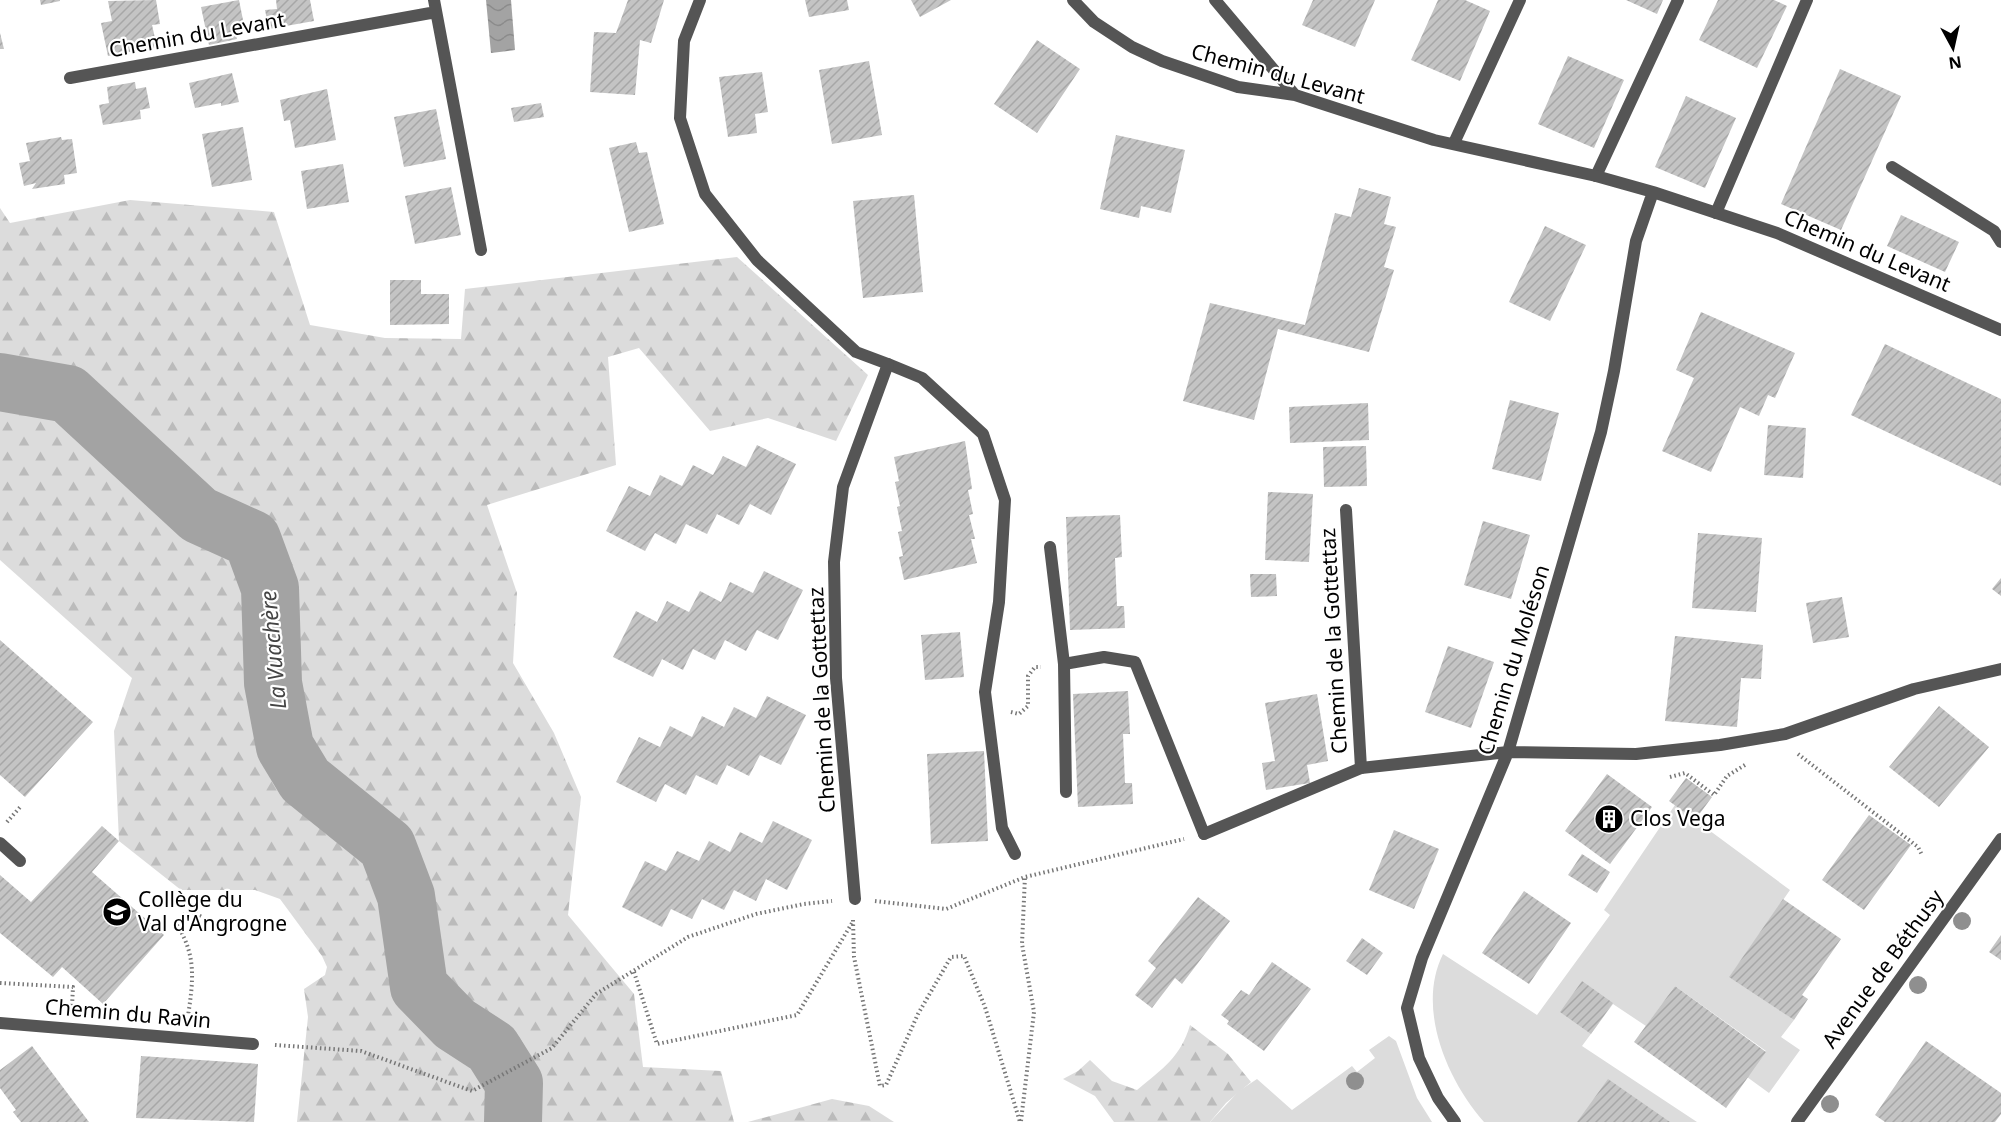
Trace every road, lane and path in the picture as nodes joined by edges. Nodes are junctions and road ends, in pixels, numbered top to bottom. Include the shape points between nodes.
1 (700, 0) edge
2 (1073, 0) edge
3 (1215, 0) edge
4 (1520, 0) edge
5 (1677, 0) edge
6 (1807, 0) edge
7 (435, 6) edge
8 (70, 78) dead end
9 (1295, 95) junction
10 (1454, 143) junction
11 (1892, 167) dead end
12 (1596, 176) junction
13 (1653, 192) junction
14 (1716, 213) junction
15 (2001, 242) edge
16 (480, 250) dead end
17 (2001, 330) edge
18 (888, 364) junction
19 (1346, 510) dead end
20 (1050, 547) dead end
21 (1064, 664) junction
22 (2001, 669) edge
23 (987, 706) junction
24 (1795, 751) dead end
25 (1508, 752) junction
26 (1750, 763) dead end
27 (1361, 768) junction
28 (1670, 777) dead end
29 (1066, 792) dead end
30 (21, 806) dead end
31 (0, 830) edge
32 (1204, 834) junction
33 (2001, 839) edge
34 (0, 843) edge
35 (1015, 854) joint
36 (1922, 855) dead end
37 (20, 861) dead end
38 (1025, 877) junction
39 (855, 899) junction
40 (183, 915) dead end
41 (202, 917) dead end
42 (177, 925) dead end
43 (634, 972) junction
44 (0, 983) edge
45 (0, 1023) edge
46 (72, 1030) junction
47 (184, 1038) junction
48 (253, 1044) joint
49 (1021, 1122) edge
50 (1455, 1122) edge
51 (1797, 1122) edge

1 - 18 street via 684,41 680,118 705,194 757,260 856,352
2 - 9 street, Chemin du Levant via 1132,48 1162,61 1238,87
3 - 9 street
4 - 10 street
5 - 12 street
6 - 14 street
7 - 8 street, Chemin du Levant
7 - 16 street, Chemin du Levant
9 - 10 street, Chemin du Levant
10 - 12 street, Chemin du Levant
11 - 15 street via 1994,231
12 - 13 street, Chemin du Levant
13 - 14 street, Chemin du Levant
13 - 25 street, Chemin du Moléson via 1636,241 1601,432
14 - 17 street, Chemin du Levant via 1777,233
18 - 23 street via 922,378 983,434 1005,500 999,602 985,692
18 - 39 street, Chemin de la Gottettaz via 843,487 834,562 836,678
19 - 27 street, Chemin de la Gottettaz
20 - 21 street
21 - 23 path via 1035,667 1028,676 1028,706 1019,714
21 - 29 street
21 - 32 street via 1104,657 1135,662
22 - 25 street, Chemin de la Gottettaz via 1914,688 1785,734 1636,754
23 - 35 street via 1002,828
24 - 36 path via 1918,847
25 - 27 street, Chemin de la Gottettaz
25 - 50 street, Chemin du Moléson via 1422,958 1407,1008 1422,1065
26 - 28 path via 1727,776 1714,795 1685,773
27 - 32 street, Chemin de la Gottettaz
30 - 31 path
32 - 38 path
33 - 51 street, Avenue de Béthusy
34 - 37 street
35 - 38 path
38 - 39 path via 946,909
38 - 49 path via 1022,944 1034,1012
39 - 43 path via 804,904 688,937
40 - 41 path via 194,912
42 - 47 path via 187,940 194,974
43 - 48 path via 596,994 552,1048 472,1091 362,1052
43 - 49 path via 657,1044 797,1015 852,922 854,957 880,1086 886,1085 918,1014 951,957 964,956 985,1007
44 - 46 path via 73,987
45 - 46 street, Chemin du Ravin
46 - 47 street, Chemin du Ravin
47 - 48 street, Chemin du Ravin

